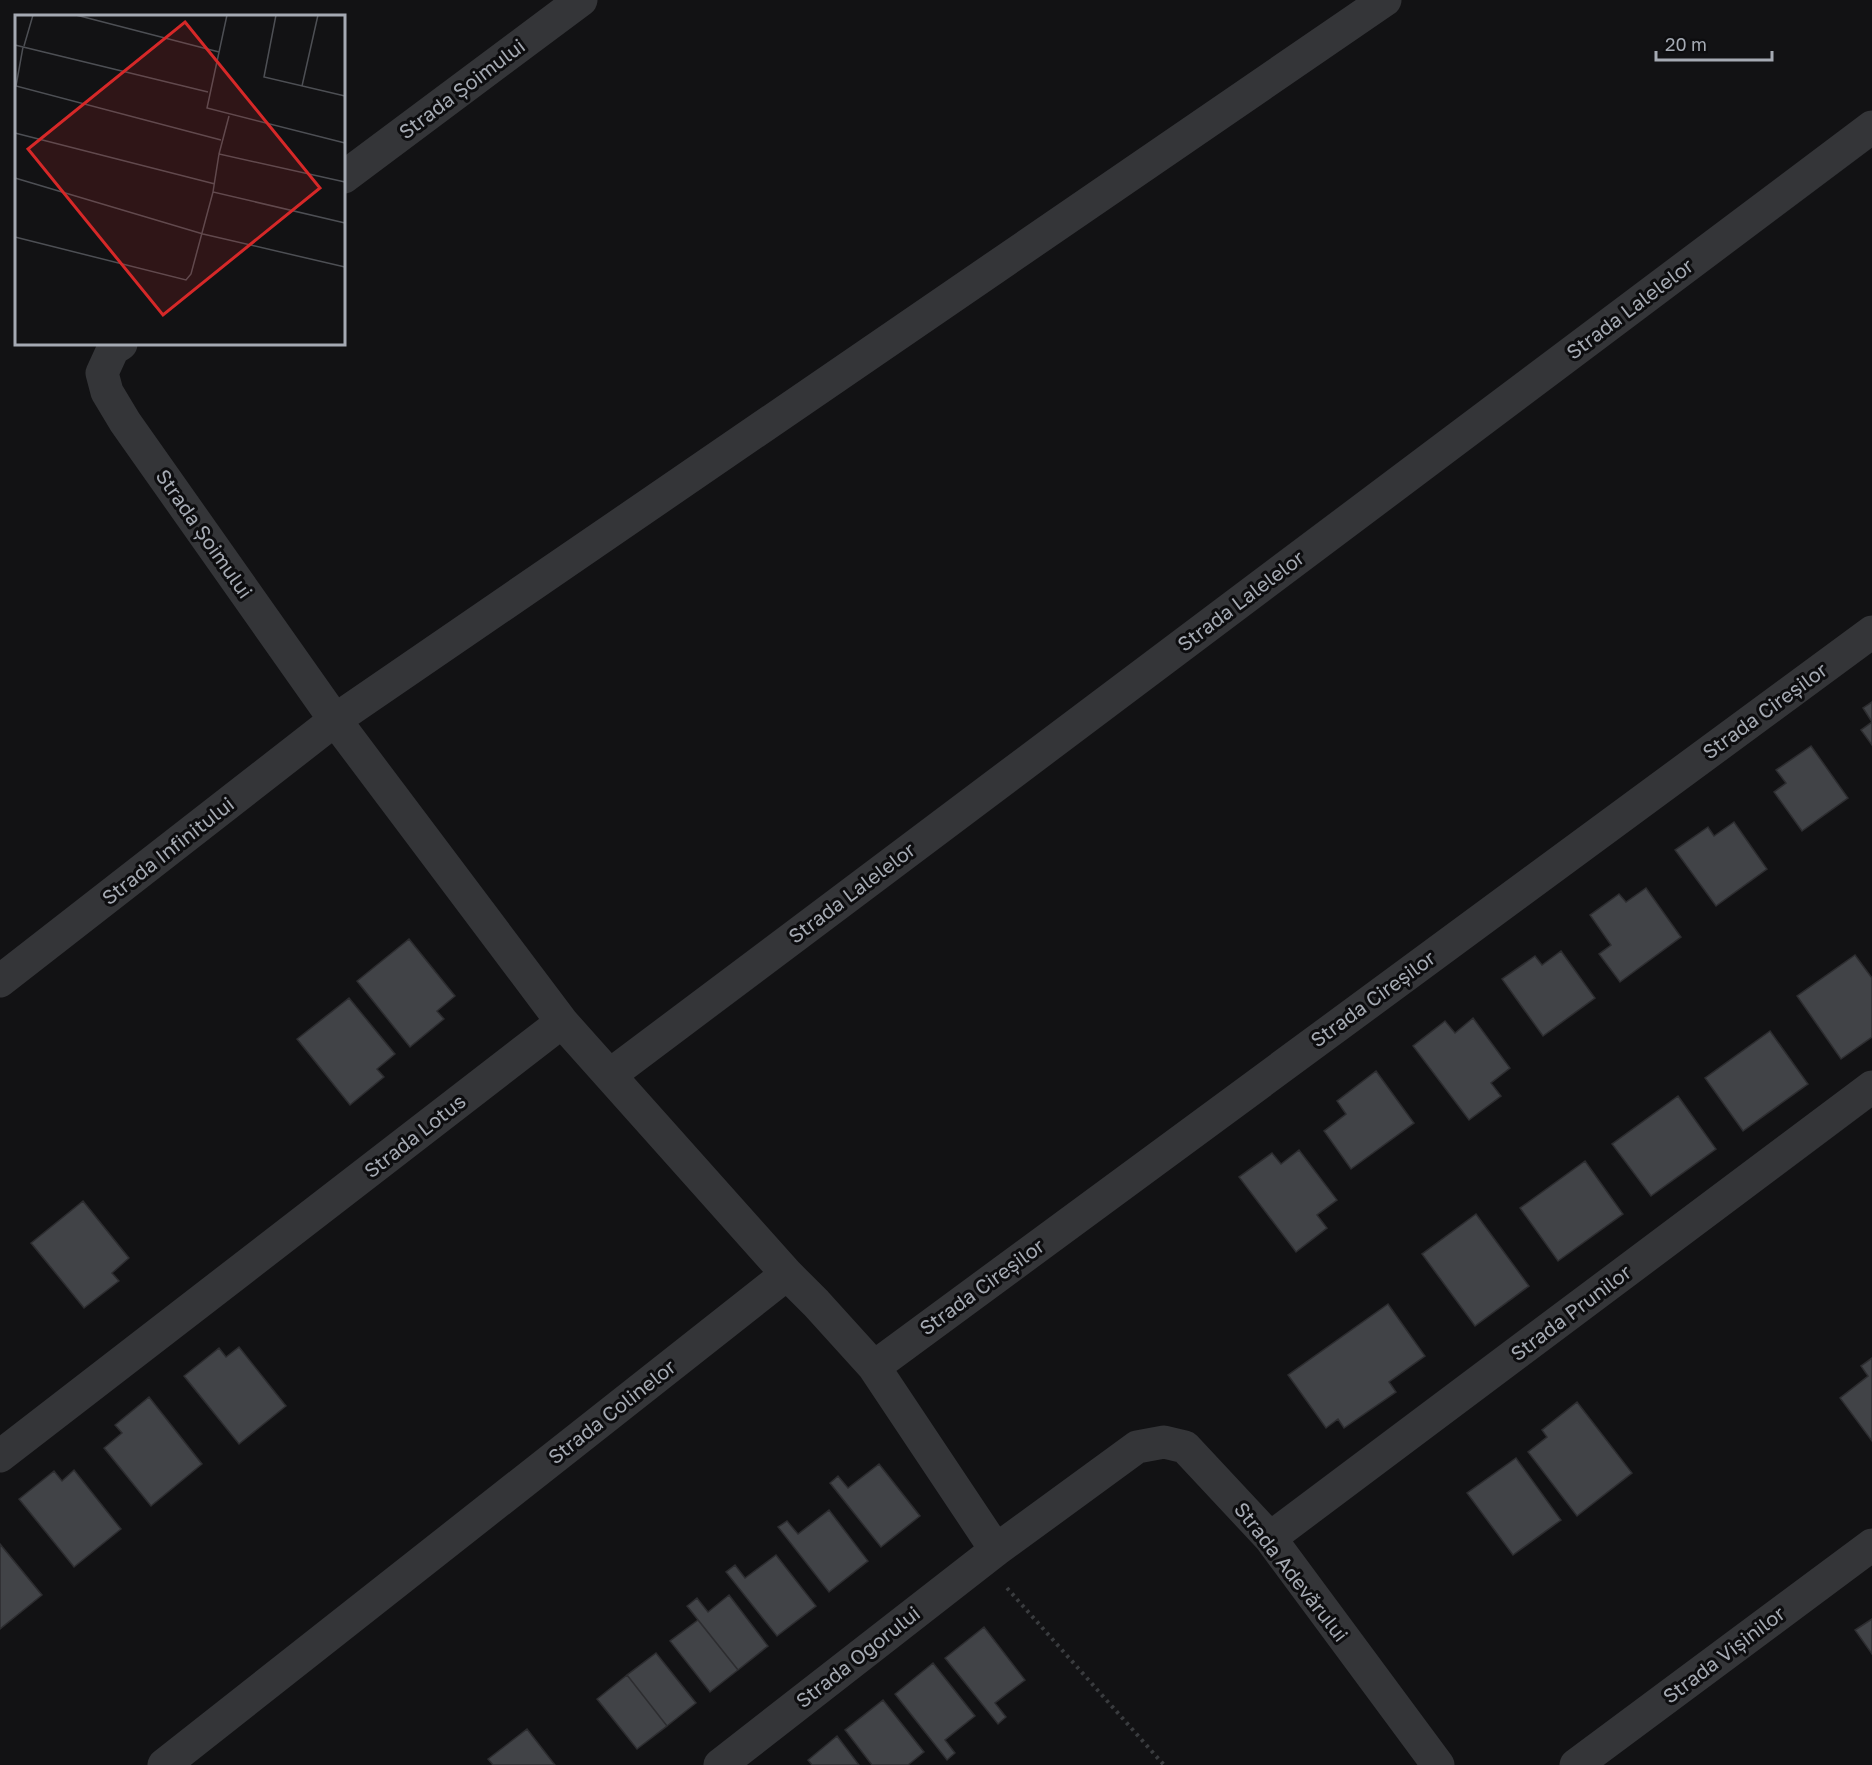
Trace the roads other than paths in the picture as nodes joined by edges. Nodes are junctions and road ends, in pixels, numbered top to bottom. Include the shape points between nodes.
1 (581, 0) edge
2 (1385, 0) edge
3 (1872, 127) edge
4 (345, 176) edge
5 (119, 345) edge
6 (1872, 632) edge
7 (335, 720) junction
8 (0, 981) edge
9 (562, 1022) junction
10 (610, 1075) junction
11 (1872, 1087) edge
12 (787, 1274) junction
13 (874, 1366) junction
14 (0, 1456) edge
15 (1269, 1538) junction
16 (1872, 1545) edge
17 (996, 1550) junction
18 (164, 1765) edge
19 (720, 1765) edge
20 (1438, 1765) edge
21 (1576, 1765) edge

1 - 4 street, Strada Șoimului
2 - 7 street, Strada Infinitului
3 - 10 street, Strada Lalelelor
5 - 7 street, Strada Șoimului via 113,349 102,373 107,392
6 - 13 street, Strada Cireșilor
7 - 8 street, Strada Infinitului
7 - 9 street, Strada Șoimului
9 - 10 street
9 - 14 street, Strada Lotus
10 - 12 street
11 - 15 street, Strada Prunilor
12 - 13 street
12 - 18 street, Strada Colinelor
13 - 17 street
15 - 17 street, Strada Adevărului via 1185,1447 1164,1442 1137,1447
15 - 20 street, Strada Adevărului
16 - 21 street, Strada Vișinilor
17 - 19 street, Strada Ogorului

